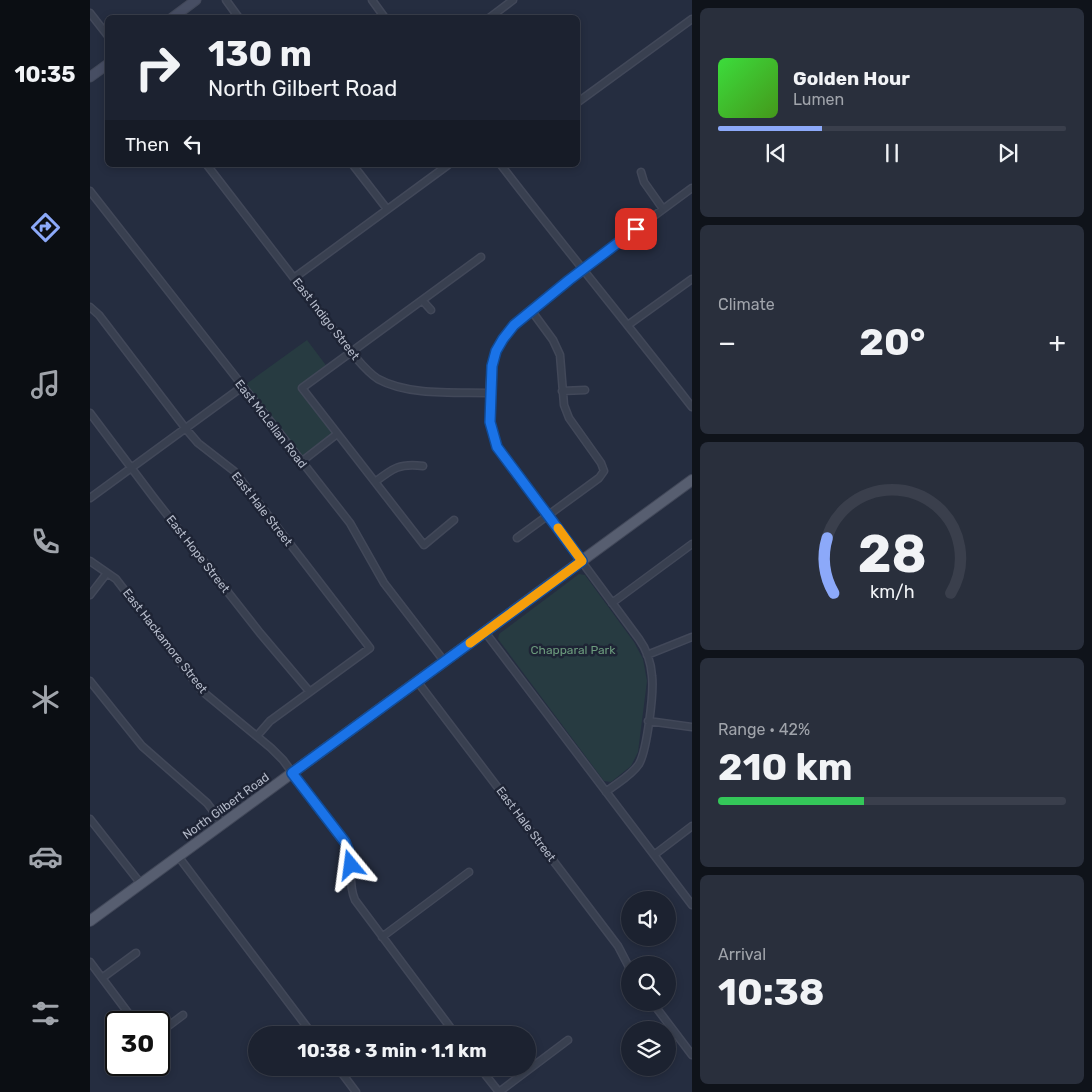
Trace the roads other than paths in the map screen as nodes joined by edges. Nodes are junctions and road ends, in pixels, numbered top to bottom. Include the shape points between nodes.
1 (196, 0) edge
2 (226, 0) edge
3 (372, 0) edge
4 (513, 0) edge
5 (90, 13) edge
6 (176, 15) edge
7 (237, 15) edge
8 (383, 15) edge
9 (493, 15) edge
10 (692, 19) edge
11 (105, 32) edge
12 (105, 66) edge
13 (90, 77) edge
14 (580, 101) edge
15 (209, 167) edge
16 (355, 167) edge
17 (445, 167) edge
18 (503, 167) edge
19 (641, 172) dead end
20 (692, 188) edge
21 (90, 191) edge
22 (387, 209) junction
23 (663, 209) junction
24 (482, 257) dead end
25 (582, 270) junction
26 (294, 278) junction
27 (691, 281) edge
28 (422, 300) junction
29 (90, 307) edge
30 (430, 310) dead end
31 (531, 310) junction
32 (628, 325) junction
33 (350, 351) junction
34 (242, 387) junction
35 (585, 390) dead end
36 (562, 391) junction
37 (490, 393) junction
38 (692, 407) edge
39 (90, 413) edge
40 (186, 429) junction
41 (337, 434) junction
42 (301, 462) junction
43 (423, 466) dead end
44 (132, 467) junction
45 (692, 480) edge
46 (375, 482) junction
47 (90, 498) edge
48 (548, 515) junction
49 (454, 520) dead end
50 (517, 538) dead end
51 (692, 544) edge
52 (90, 561) edge
53 (582, 561) junction
54 (107, 573) junction
55 (90, 595) edge
56 (612, 603) junction
57 (485, 632) junction
58 (692, 637) edge
59 (648, 655) junction
60 (444, 661) junction
61 (90, 681) edge
62 (417, 681) junction
63 (309, 691) junction
64 (648, 721) junction
65 (692, 728) edge
66 (257, 736) junction
67 (292, 773) junction
68 (606, 792) junction
69 (90, 819) edge
70 (223, 824) junction
71 (692, 826) edge
72 (654, 855) junction
73 (178, 856) junction
74 (469, 872) dead end
75 (141, 884) junction
76 (692, 905) edge
77 (90, 921) edge
78 (382, 937) junction
79 (136, 953) dead end
80 (623, 956) edge
81 (90, 962) edge
82 (102, 978) junction
83 (128, 1011) edge
84 (659, 1011) edge
85 (183, 1015) dead end
86 (170, 1025) edge
87 (306, 1026) edge
88 (449, 1026) edge
89 (568, 1040) dead end
90 (692, 1055) edge
91 (344, 1076) edge
92 (486, 1076) edge
93 (356, 1092) edge
94 (499, 1092) edge

1 - 6 street
2 - 7 street
3 - 8 street
4 - 9 street
5 - 11 street
10 - 14 street
12 - 13 street
15 - 26 street, East Indigo Street
16 - 22 street
17 - 22 street
18 - 25 street
19 - 23 street via 644,182
20 - 23 street
21 - 34 street, East McLellan Road
22 - 26 street
23 - 25 street
24 - 28 street
25 - 31 street
25 - 32 street
26 - 33 street, East Indigo Street
27 - 32 street
28 - 30 street
28 - 33 street
29 - 40 street, East Hale Street
31 - 36 street via 560,355
31 - 37 street via 514,325 496,351
32 - 38 street
33 - 37 street, East Indigo Street via 364,368 396,386 416,390
33 - 41 street via 302,388
34 - 40 street
34 - 42 street, East McLellan Road
35 - 36 street
36 - 48 street via 569,418 604,472
37 - 48 street via 490,422 497,447
39 - 44 street, East Hope Street
40 - 44 street
40 - 63 street, East Hale Street via 198,443 234,471 370,648
41 - 42 street
41 - 46 street
42 - 60 street, East McLellan Road via 350,523 384,583
43 - 46 street via 400,465
44 - 47 street
44 - 63 street, East Hope Street via 236,603
45 - 53 main road, North Gilbert Road
46 - 49 street via 424,544
48 - 50 street
48 - 53 street
51 - 56 street
52 - 54 street, East Hackamore Street
53 - 56 street
53 - 57 main road, North Gilbert Road
54 - 55 street
54 - 66 street, East Hackamore Street via 122,586 202,691
56 - 59 street
57 - 60 main road, North Gilbert Road
57 - 68 street
58 - 59 street
59 - 64 street via 652,684
60 - 62 main road, North Gilbert Road
61 - 70 street via 142,746 207,803
62 - 67 main road, North Gilbert Road
62 - 80 street, East Hale Street
63 - 66 street via 270,721
64 - 65 street
64 - 68 street via 640,762
66 - 67 street, East Hackamore Street
67 - 70 main road, North Gilbert Road
67 - 78 street, East Hackamore Street via 347,847 352,894
68 - 72 street
69 - 75 street
70 - 73 main road, North Gilbert Road
71 - 72 street
72 - 76 street
73 - 75 main road, North Gilbert Road
73 - 87 street
74 - 78 street
75 - 77 main road, North Gilbert Road
78 - 88 street, East Hackamore Street
79 - 82 street
81 - 82 street
82 - 83 street
84 - 90 street
85 - 86 street
89 - 94 street
91 - 93 street
92 - 94 street

